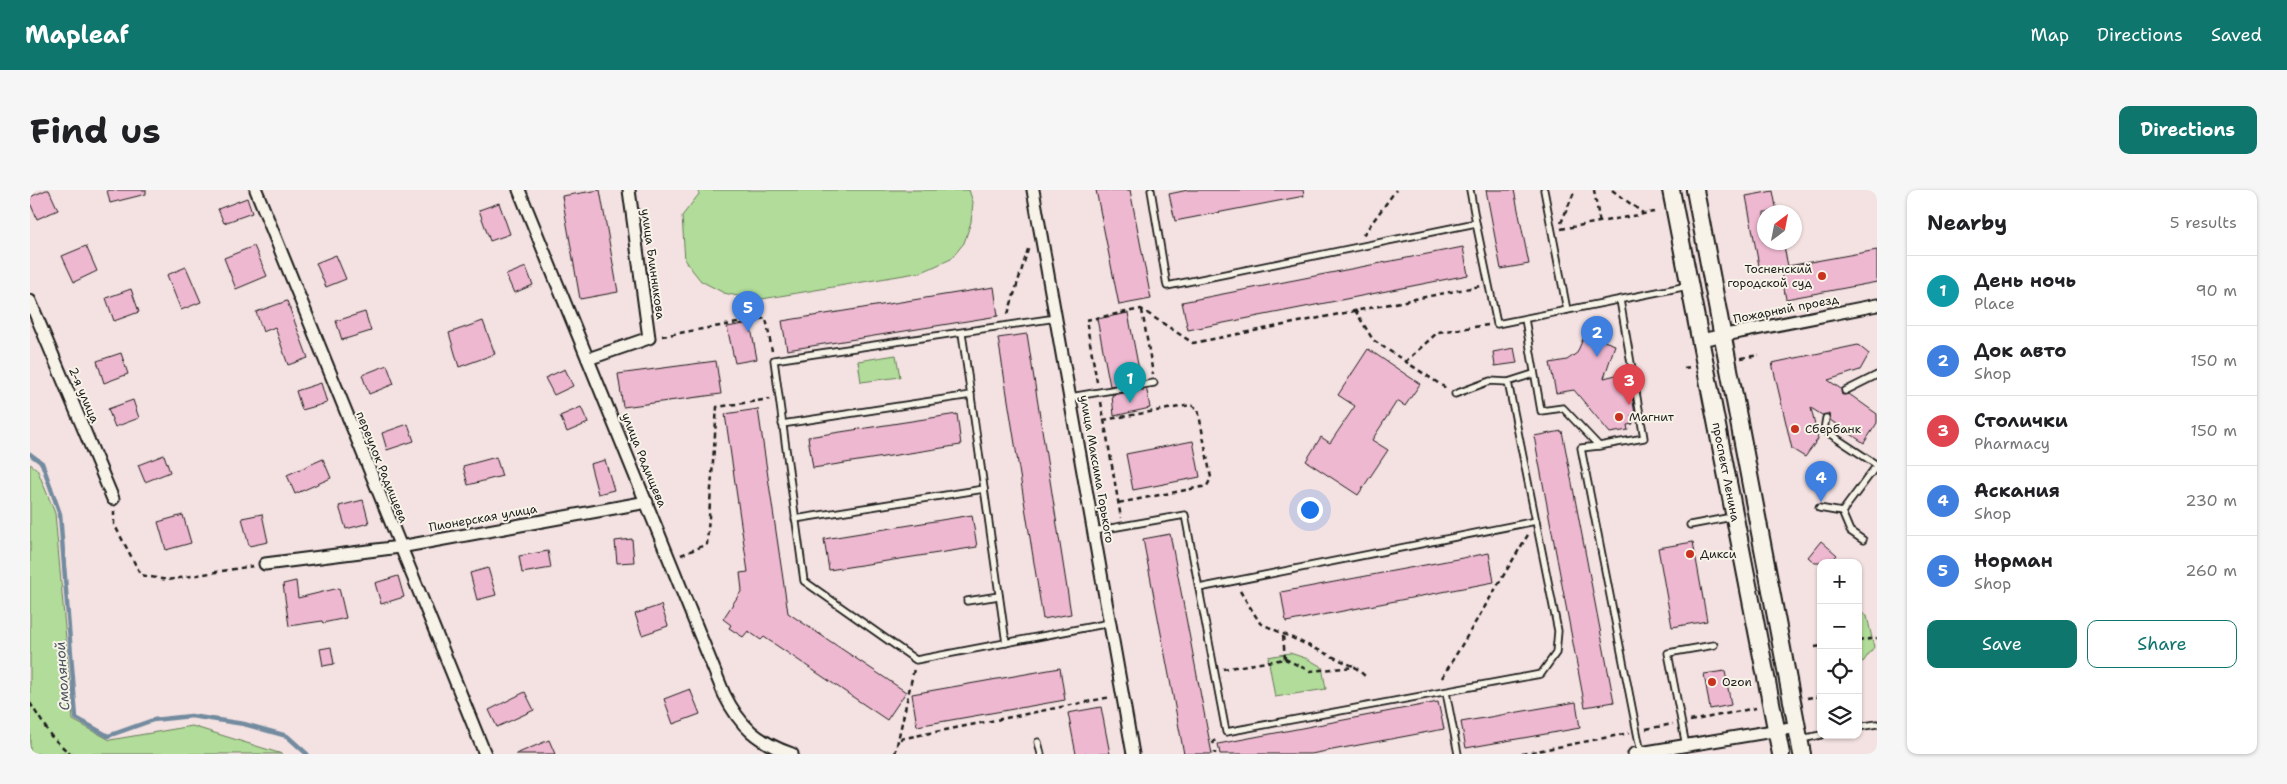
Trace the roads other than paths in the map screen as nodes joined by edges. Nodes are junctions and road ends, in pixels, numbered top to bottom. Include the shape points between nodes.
1 (256, 190) edge
2 (519, 190) edge
3 (629, 190) edge
4 (1032, 190) edge
5 (1151, 190) edge
6 (1470, 190) edge
7 (1544, 190) edge
8 (1671, 190) edge
9 (1695, 190) edge
10 (1476, 222) junction
11 (1690, 286) junction
12 (1620, 300) junction
13 (30, 301) edge
14 (1877, 306) edge
15 (1567, 310) junction
16 (1056, 318) junction
17 (1524, 318) junction
18 (962, 333) junction
19 (1723, 335) junction
20 (1700, 340) junction
21 (588, 359) junction
22 (1534, 374) junction
23 (1877, 375) edge
24 (1154, 382) road end
25 (1508, 382) junction
26 (1844, 391) dead end
27 (1455, 394) road end
28 (971, 395) junction
29 (1070, 396) junction
30 (1826, 418) dead end
31 (782, 424) junction
32 (1599, 446) junction
33 (1877, 465) edge
34 (984, 488) junction
35 (113, 499) road end
36 (647, 502) junction
37 (1819, 508) dead end
38 (1842, 512) junction
39 (1734, 516) junction
40 (795, 519) junction
41 (1536, 521) junction
42 (1690, 525) dead end
43 (1094, 531) junction
44 (1863, 540) dead end
45 (400, 547) junction
46 (265, 564) road end
47 (1199, 588) junction
48 (999, 596) junction
49 (967, 601) dead end
50 (1110, 622) junction
51 (1006, 643) junction
52 (1714, 645) dead end
53 (1446, 692) junction
54 (1876, 723) edge
55 (1862, 726) edge
56 (1776, 731) junction
57 (1817, 736) edge
58 (1800, 740) edge
59 (1038, 742) dead end
60 (1686, 746) junction
61 (1638, 753) edge
62 (484, 754) edge
63 (792, 754) edge
64 (1041, 754) edge
65 (1133, 754) edge
66 (1458, 754) edge
67 (1781, 754) edge

1 - 45 street, переулок Радищева
2 - 21 street, улица Радищева
3 - 21 street, улица Блинникова via 649,338
4 - 16 street, улица Максима Горького
5 - 10 lane via 1167,286
6 - 10 lane
7 - 15 lane
8 - 11 main road, проспект Ленина
9 - 19 main road, проспект Ленина
10 - 17 lane via 1497,324
11 - 12 lane
11 - 20 main road, проспект Ленина
12 - 15 lane
12 - 32 lane via 1644,438
13 - 35 street, 2-я улица
14 - 19 street, Пожарный проезд
15 - 17 lane
16 - 18 lane
16 - 29 street, улица Максима Горького
17 - 22 lane
18 - 28 lane
18 - 31 lane via 774,360
19 - 20 street, Пожарный проезд
19 - 58 main road, проспект Ленина
20 - 39 main road, проспект Ленина
21 - 36 street, улица Радищева
22 - 25 lane
22 - 32 lane via 1541,411 1563,408
23 - 26 lane
24 - 29 lane
25 - 27 lane via 1490,381
25 - 41 lane
28 - 31 lane
28 - 34 lane
29 - 43 street, улица Максима Горького
30 - 33 lane via 1824,430
31 - 40 lane
32 - 61 lane via 1581,448
33 - 38 lane
34 - 40 lane
34 - 48 lane
36 - 45 street, Пионерская улица
36 - 63 street, улица Радищева via 724,694 742,725 770,745
37 - 38 lane
38 - 44 lane via 1850,531
39 - 42 lane
39 - 56 main road, проспект Ленина
40 - 51 lane via 804,581 916,660
41 - 47 lane
41 - 53 lane via 1558,631 1556,653 1541,674
43 - 47 lane via 1185,514
43 - 50 street, улица Максима Горького
45 - 46 street, Пионерская улица
45 - 62 street, переулок Радищева
47 - 53 lane via 1226,732
48 - 49 lane
48 - 51 lane
50 - 51 lane
50 - 65 street, улица Максима Горького
52 - 60 lane via 1668,653
53 - 66 lane
54 - 55 lane
56 - 58 street
56 - 60 street
56 - 67 main road, проспект Ленина
57 - 58 lane
59 - 64 lane
60 - 61 street

